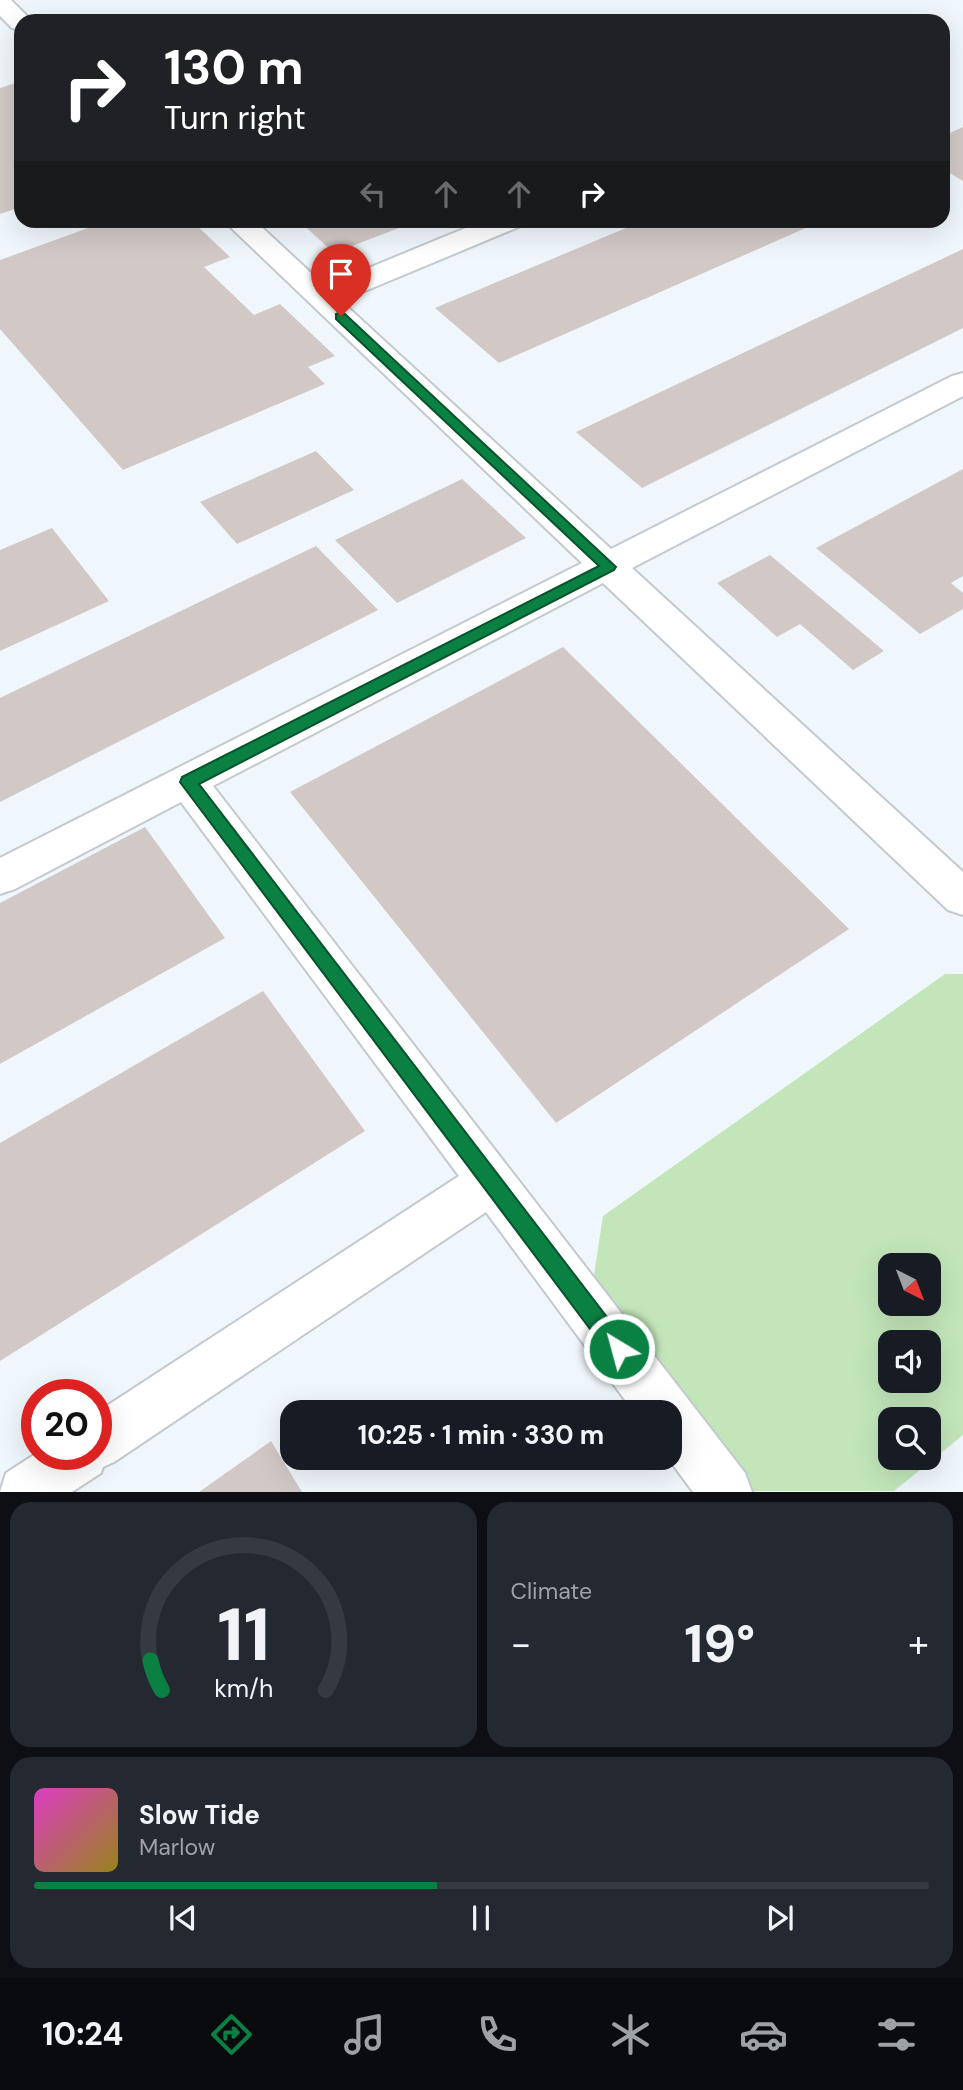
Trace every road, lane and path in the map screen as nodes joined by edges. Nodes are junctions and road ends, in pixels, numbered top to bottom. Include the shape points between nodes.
1 (0, 3) edge
2 (14, 16) edge
3 (246, 228) edge
4 (492, 228) edge
5 (322, 298) junction
6 (963, 383) edge
7 (609, 567) junction
8 (188, 782) junction
9 (0, 877) edge
10 (963, 898) edge
11 (492, 1181) junction
12 (657, 1400) edge
13 (112, 1433) edge
14 (682, 1434) edge
15 (58, 1470) edge
16 (26, 1492) edge
17 (726, 1492) edge

1 - 2 lane
3 - 5 lane
4 - 5 lane
5 - 7 lane
6 - 7 lane
7 - 8 lane
7 - 10 lane
8 - 9 lane
8 - 11 lane
11 - 12 lane
11 - 13 lane
14 - 17 lane
15 - 16 lane

